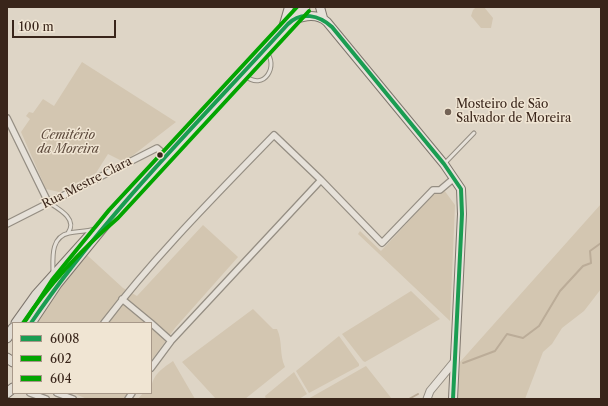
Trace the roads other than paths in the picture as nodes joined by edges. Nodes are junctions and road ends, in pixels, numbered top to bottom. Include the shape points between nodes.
1 (289, 7) edge
2 (305, 7) edge
3 (320, 7) edge
4 (323, 18) junction
5 (293, 20) junction
6 (281, 32) junction
7 (264, 51) junction
8 (243, 74) junction
9 (7, 118) edge
10 (474, 133) dead end
11 (166, 156) junction
12 (444, 164) junction
13 (453, 178) junction
14 (321, 180) junction
15 (48, 202) junction
16 (114, 214) junction
17 (7, 224) edge
18 (95, 229) junction
19 (68, 233) junction
20 (53, 275) junction
21 (122, 299) junction
22 (17, 322) edge
23 (32, 322) edge
24 (105, 322) edge
25 (150, 322) edge
26 (152, 324) edge
27 (171, 341) junction
28 (454, 362) junction
29 (152, 367) edge
30 (33, 394) edge
31 (60, 394) edge
32 (46, 399) edge
33 (73, 399) edge
34 (428, 399) edge
35 (453, 399) edge

1 - 6 main road
2 - 5 main road
3 - 4 main road
4 - 5 main road via 304,16
4 - 12 main road
5 - 6 main road
6 - 7 main road
7 - 8 main road
7 - 8 lane via 270,62 268,77 256,80 248,79
8 - 11 main road
9 - 15 street
10 - 12 lane
11 - 15 street, Rua Mestre Clara via 157,148
11 - 16 main road
12 - 13 main road
13 - 14 street via 440,190 433,190 382,243
13 - 28 main road via 461,189 462,198
14 - 21 street via 274,135 206,205
14 - 27 street
15 - 17 street, Rua Mestre Clara
15 - 19 lane via 60,209 72,223
16 - 18 main road
16 - 23 main road via 57,284
18 - 19 lane via 83,233
18 - 20 main road
19 - 20 lane via 58,239 53,249
20 - 22 main road
21 - 24 street
21 - 25 street
26 - 27 street
27 - 29 street
28 - 34 street via 430,391
28 - 35 main road
30 - 32 street
31 - 33 street

